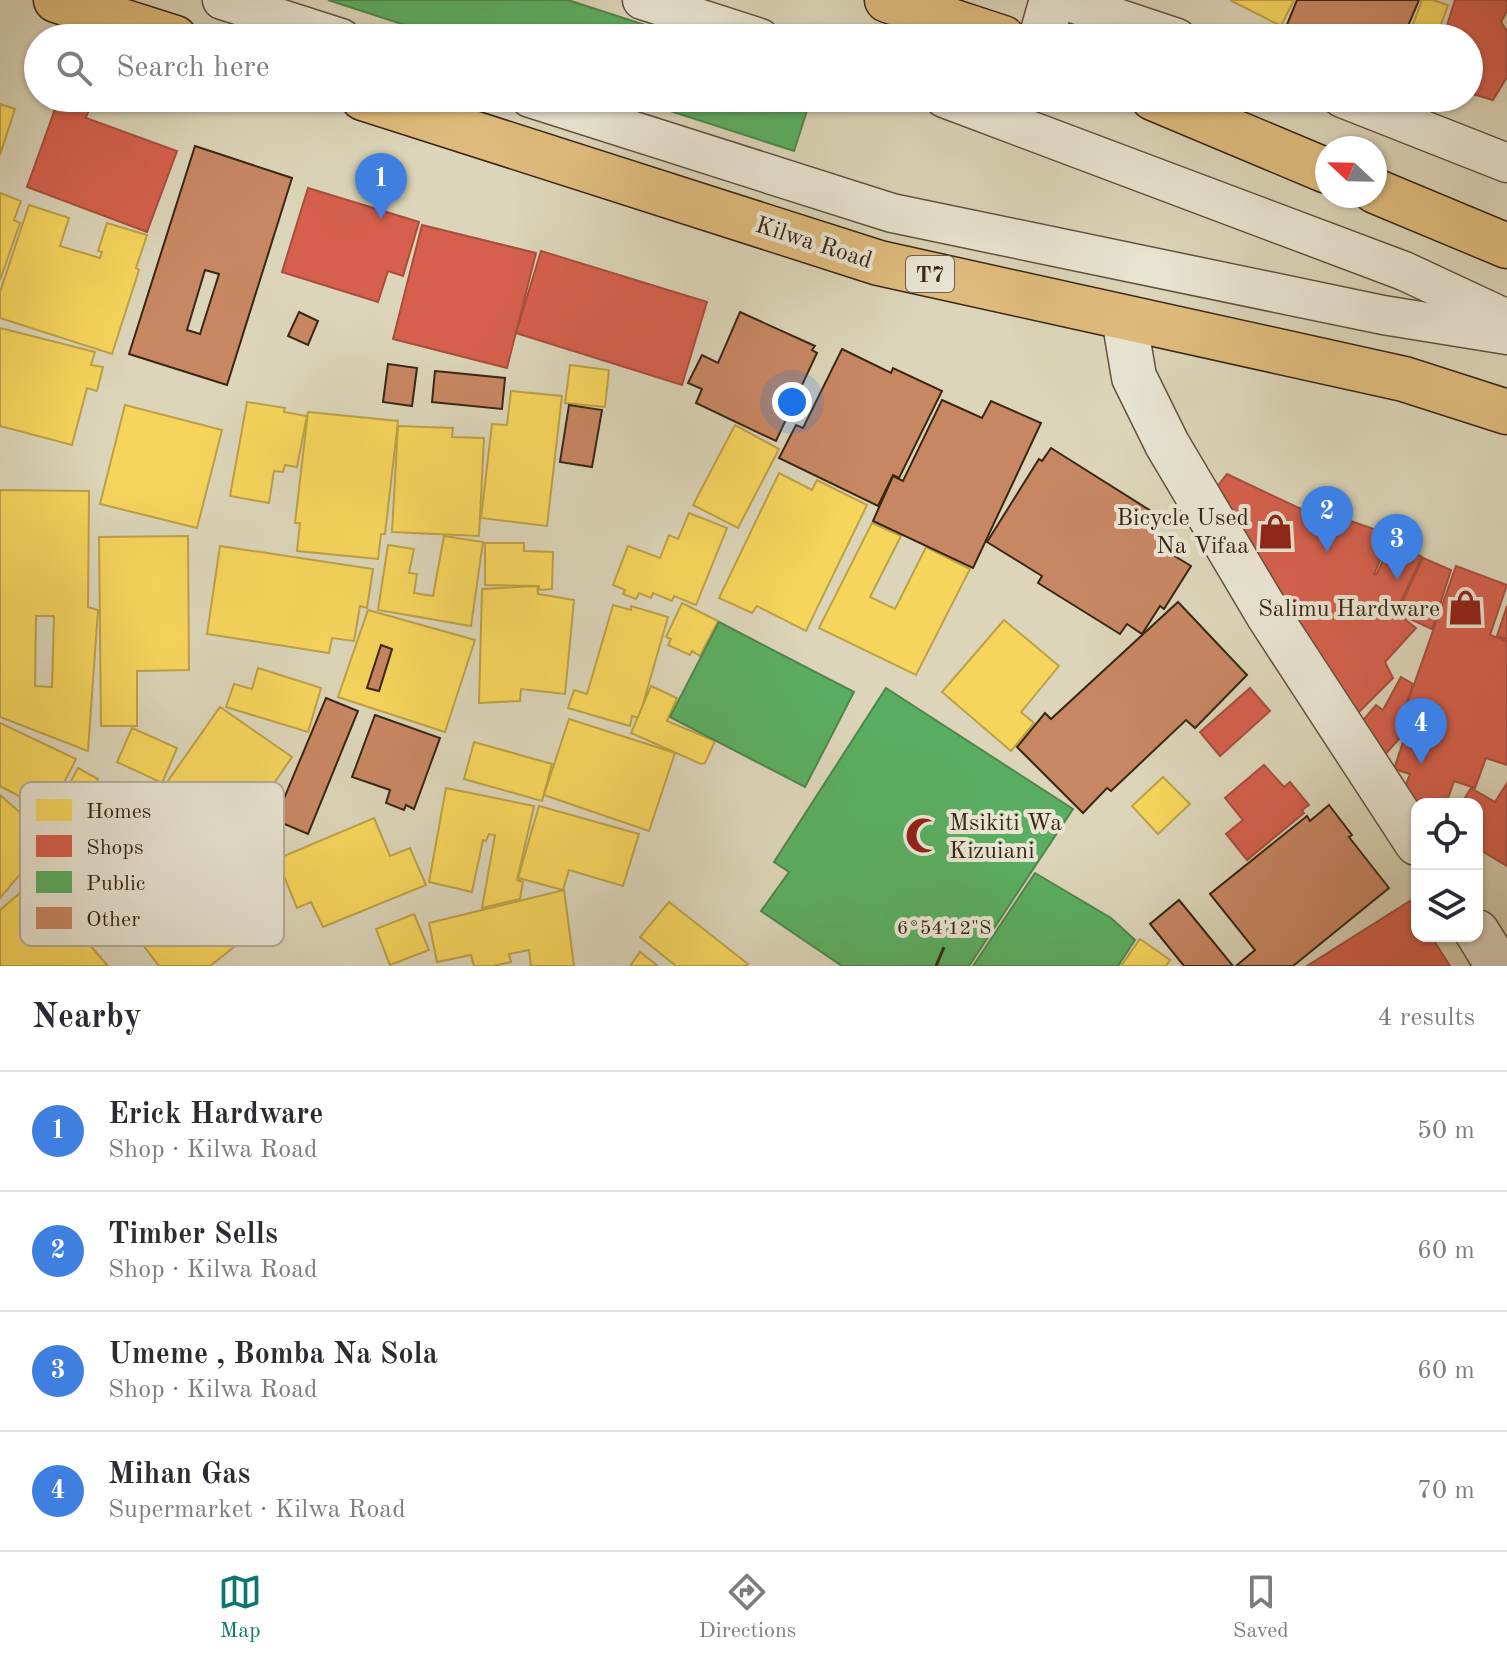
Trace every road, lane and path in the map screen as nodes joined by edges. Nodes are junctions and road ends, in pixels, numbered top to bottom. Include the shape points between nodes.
1 (56, 0) edge
2 (222, 0) edge
3 (642, 0) edge
4 (887, 0) edge
5 (1052, 0) edge
6 (1063, 0) edge
7 (131, 24) edge
8 (297, 24) edge
9 (717, 24) edge
10 (960, 24) edge
11 (1045, 24) edge
12 (1135, 24) edge
13 (407, 112) edge
14 (574, 112) edge
15 (981, 112) edge
16 (1186, 112) edge
17 (1378, 112) edge
18 (1507, 163) edge
19 (1315, 166) edge
20 (1387, 196) edge
21 (1507, 246) edge
22 (1124, 318) junction
23 (1507, 319) edge
24 (1507, 335) edge
25 (1507, 412) edge
26 (1411, 834) edge
27 (1483, 942) edge
28 (1498, 966) edge

1 - 7 highway
2 - 8 lane
3 - 9 lane
4 - 10 highway
5 - 11 street
6 - 12 lane
13 - 22 highway, Kilwa Road / T7 via 879,263
14 - 24 lane via 892,213 1383,315
15 - 23 lane via 1404,271
16 - 19 highway
17 - 18 lane
20 - 21 highway
22 - 25 highway, Kilwa Road / T7 via 1404,379
22 - 26 street via 1134,377 1167,444 1269,616
27 - 28 street

